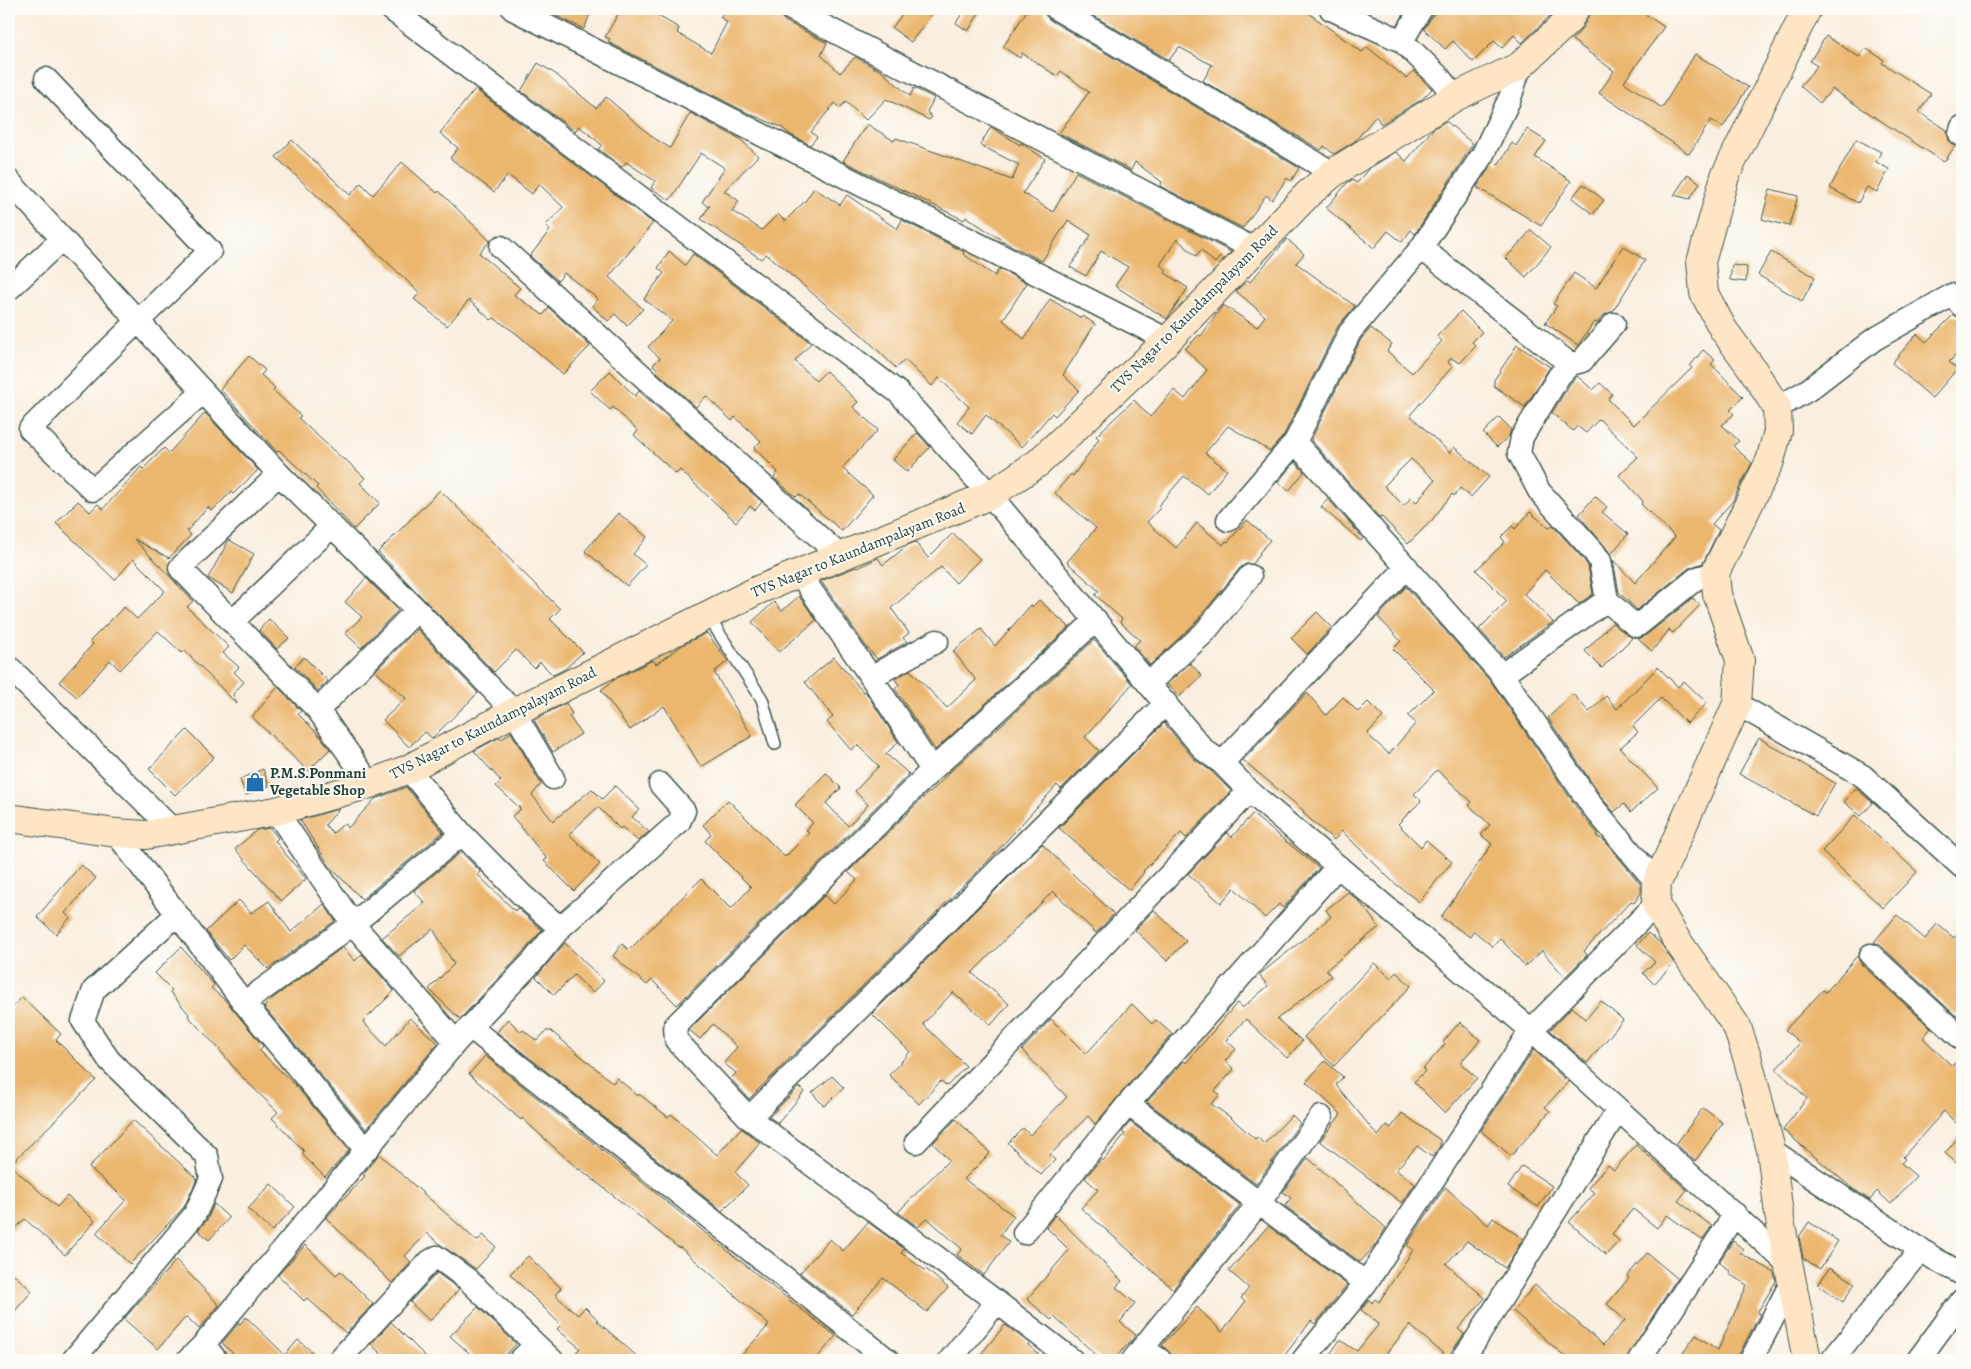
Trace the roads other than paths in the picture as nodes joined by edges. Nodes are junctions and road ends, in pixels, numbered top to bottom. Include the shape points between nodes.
1 (391, 9) edge
2 (513, 9) edge
3 (791, 9) edge
4 (1057, 9) edge
5 (1331, 9) edge
6 (1421, 9) edge
7 (1575, 9) edge
8 (1807, 9) edge
9 (1402, 41) junction
10 (1520, 66) junction
11 (46, 79) dead end
12 (1455, 97) junction
13 (1962, 127) edge
14 (1962, 135) edge
15 (1333, 173) junction
16 (9, 181) edge
17 (62, 239) junction
18 (501, 247) dead end
19 (1421, 248) junction
20 (1254, 249) junction
21 (9, 289) edge
22 (1962, 306) edge
23 (138, 321) junction
24 (1614, 324) dead end
25 (1168, 340) junction
26 (1570, 364) junction
27 (203, 392) junction
28 (1777, 408) junction
29 (1295, 442) junction
30 (279, 474) junction
31 (990, 495) junction
32 (1228, 520) dead end
33 (332, 526) junction
34 (840, 556) junction
35 (1407, 567) junction
36 (1715, 572) junction
37 (799, 573) junction
38 (1250, 576) dead end
39 (1607, 600) junction
40 (417, 610) junction
41 (710, 614) junction
42 (1096, 620) junction
43 (232, 622) junction
44 (937, 641) dead end
45 (9, 667) edge
46 (1502, 675) junction
47 (871, 677) junction
48 (1149, 683) junction
49 (1166, 704) junction
50 (1737, 704) junction
51 (318, 710) junction
52 (514, 712) junction
53 (775, 744) dead end
54 (1222, 763) junction
55 (408, 769) junction
56 (932, 770) junction
57 (553, 778) dead end
58 (370, 784) junction
59 (660, 784) dead end
60 (1249, 791) junction
61 (276, 811) junction
62 (9, 818) edge
63 (173, 830) junction
64 (116, 834) junction
65 (462, 834) junction
66 (1338, 866) junction
67 (1962, 867) edge
68 (1657, 894) junction
69 (176, 915) junction
70 (353, 924) junction
71 (560, 928) junction
72 (1871, 955) dead end
73 (244, 1003) junction
74 (1531, 1030) junction
75 (463, 1034) junction
76 (1962, 1040) edge
77 (1128, 1104) junction
78 (1618, 1110) junction
79 (1321, 1117) dead end
80 (748, 1118) junction
81 (916, 1142) dead end
82 (366, 1150) junction
83 (1771, 1150) junction
84 (1259, 1203) junction
85 (1735, 1214) junction
86 (1024, 1233) dead end
87 (1921, 1249) junction
88 (1789, 1273) junction
89 (1962, 1274) edge
90 (1366, 1283) junction
91 (1962, 1300) edge
92 (997, 1302) junction
93 (210, 1352) edge
94 (536, 1355) edge
95 (1145, 1356) edge
96 (73, 1360) edge
97 (188, 1360) edge
98 (339, 1360) edge
99 (888, 1360) edge
100 (950, 1360) edge
101 (1072, 1360) edge
102 (1303, 1360) edge
103 (1462, 1360) edge
104 (1639, 1360) edge
105 (1751, 1360) edge
106 (1807, 1360) edge
107 (1832, 1360) edge
108 (1918, 1360) edge

1 - 31 street via 899,393
2 - 25 street
3 - 20 street
4 - 15 street
5 - 9 street
6 - 9 street
7 - 10 street, TVS Nagar to Kaundampalayam Road via 1568,21
8 - 28 street via 1725,176 1701,262 1704,293 1723,328
9 - 12 street
10 - 12 street, TVS Nagar to Kaundampalayam Road
10 - 19 street via 1510,98 1483,154
11 - 23 street via 210,252
12 - 15 street, TVS Nagar to Kaundampalayam Road
13 - 14 street
15 - 20 street, TVS Nagar to Kaundampalayam Road
16 - 17 street
17 - 21 street
17 - 23 street
18 - 34 street
19 - 26 street
19 - 29 street via 1350,332
20 - 25 street, TVS Nagar to Kaundampalayam Road
22 - 28 street via 1952,295 1874,340 1808,390
23 - 27 street
23 - 27 street via 30,429 93,490
24 - 26 street via 1582,361
25 - 31 street, TVS Nagar to Kaundampalayam Road via 1038,463
26 - 39 street via 1559,376 1522,437 1519,453 1540,491 1600,561
27 - 30 street
28 - 36 street via 1778,431 1770,461
29 - 32 street
29 - 35 street
30 - 33 street
30 - 43 street via 180,568
31 - 34 street, TVS Nagar to Kaundampalayam Road
31 - 42 street
33 - 40 street
33 - 43 street
34 - 37 street, TVS Nagar to Kaundampalayam Road
35 - 46 street
35 - 54 street
36 - 39 street via 1697,578 1637,626
36 - 50 street via 1717,594 1740,660
37 - 41 street, TVS Nagar to Kaundampalayam Road
37 - 47 street
38 - 48 street via 1204,634
39 - 46 street
40 - 51 street
40 - 52 street
41 - 52 street, TVS Nagar to Kaundampalayam Road
41 - 53 lane via 715,627 762,699
42 - 48 street
42 - 56 street
43 - 51 street
44 - 47 street
45 - 63 street
46 - 68 street
47 - 56 street
48 - 49 street
49 - 54 street via 1204,750
49 - 80 street
50 - 67 street via 1863,776
50 - 68 street
51 - 58 street
52 - 55 street, TVS Nagar to Kaundampalayam Road
52 - 57 street
54 - 60 street
55 - 58 street, TVS Nagar to Kaundampalayam Road
55 - 65 street
56 - 80 street via 675,1026 676,1040
58 - 61 street, TVS Nagar to Kaundampalayam Road
59 - 71 street via 684,811 679,822
60 - 66 street
60 - 81 street
61 - 63 street, TVS Nagar to Kaundampalayam Road
61 - 70 street
62 - 64 street, TVS Nagar to Kaundampalayam Road
63 - 64 street, TVS Nagar to Kaundampalayam Road via 146,835
64 - 69 street
65 - 70 street
65 - 71 street
66 - 74 street
66 - 77 street
68 - 74 street
68 - 83 street via 1674,936 1737,1027
69 - 73 street
69 - 96 street via 94,990 83,1021 110,1060 207,1156 211,1179 195,1214
70 - 73 street
70 - 75 street
71 - 75 street
72 - 76 street
73 - 82 street
74 - 78 street
74 - 90 street
75 - 82 street
75 - 99 street
77 - 84 street
77 - 86 street
78 - 85 street
78 - 103 street
79 - 84 street
80 - 92 street
82 - 93 street
83 - 87 street
83 - 88 street
84 - 90 street
84 - 95 street
85 - 88 street
85 - 104 street
87 - 89 street
87 - 107 street
88 - 105 street
88 - 106 street
90 - 102 street
91 - 108 street
92 - 100 street
92 - 101 street
93 - 97 street
94 - 98 street via 467,1279 437,1257

